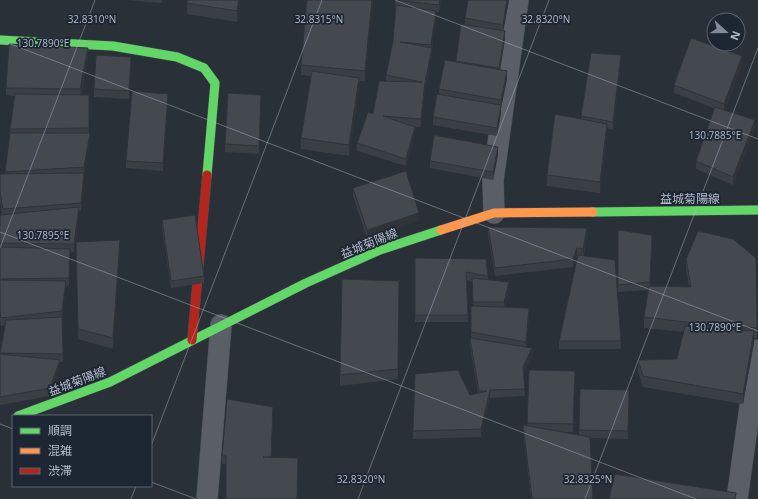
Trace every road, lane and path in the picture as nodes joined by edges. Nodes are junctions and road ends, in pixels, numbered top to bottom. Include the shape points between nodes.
1 (518, 0) edge
2 (0, 40) edge
3 (758, 210) edge
4 (494, 213) junction
5 (221, 326) junction
6 (192, 340) junction
7 (758, 350) edge
8 (21, 415) edge
9 (207, 499) edge
10 (737, 499) edge

1 - 4 street via 494,180
2 - 6 main road via 113,46 177,57 204,68 215,83
3 - 4 main road, 益城菊陽線
4 - 5 main road, 益城菊陽線 via 380,250 306,283
5 - 6 main road, 益城菊陽線
5 - 9 street
6 - 8 main road, 益城菊陽線 via 110,382
7 - 10 street

